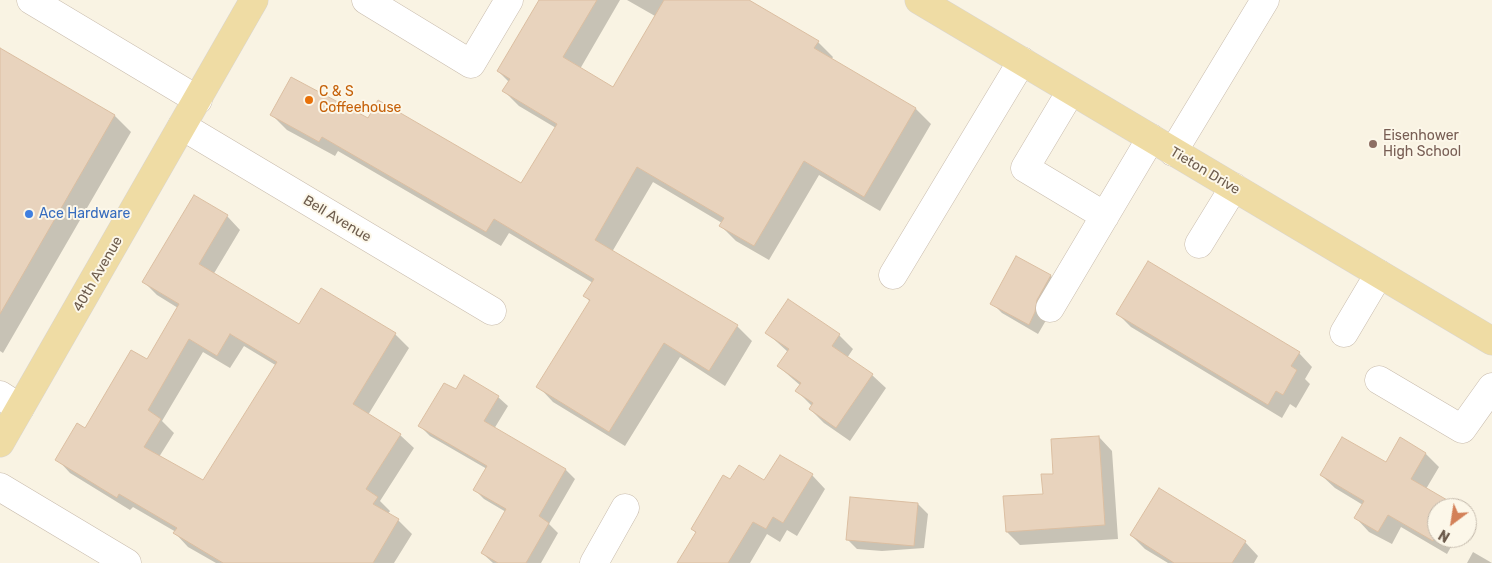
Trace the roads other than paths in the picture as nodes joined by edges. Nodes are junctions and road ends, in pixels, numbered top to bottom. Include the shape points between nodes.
1 (31, 0) edge
2 (254, 0) edge
3 (366, 0) edge
4 (509, 0) edge
5 (919, 0) edge
6 (1265, 0) edge
7 (1022, 61) junction
8 (1071, 91) junction
9 (198, 100) junction
10 (182, 126) junction
11 (1162, 145) junction
12 (1234, 187) junction
13 (1104, 216) junction
14 (1199, 244) dead end
15 (1379, 274) junction
16 (893, 275) dead end
17 (1050, 308) dead end
18 (492, 311) dead end
19 (1344, 333) dead end
20 (1492, 341) edge
21 (1379, 380) dead end
22 (1492, 387) edge
23 (10, 402) edge
24 (0, 443) edge
25 (0, 487) edge
26 (625, 508) dead end
27 (127, 563) edge
28 (594, 563) edge

1 - 9 street
2 - 9 main road, 40th Avenue
3 - 4 street via 471,64
5 - 7 main road, Tieton Drive
6 - 11 street
7 - 8 main road, Tieton Drive
7 - 16 street
8 - 11 main road, Tieton Drive
8 - 13 street via 1025,168
9 - 10 main road, 40th Avenue
10 - 18 street, Bell Avenue
10 - 23 main road, 40th Avenue
11 - 12 main road, Tieton Drive
11 - 13 street
12 - 14 street
12 - 15 main road, Tieton Drive
13 - 17 street
15 - 19 street
15 - 20 main road, Tieton Drive
21 - 22 street via 1462,429
23 - 24 main road, 40th Avenue
25 - 27 street
26 - 28 street

